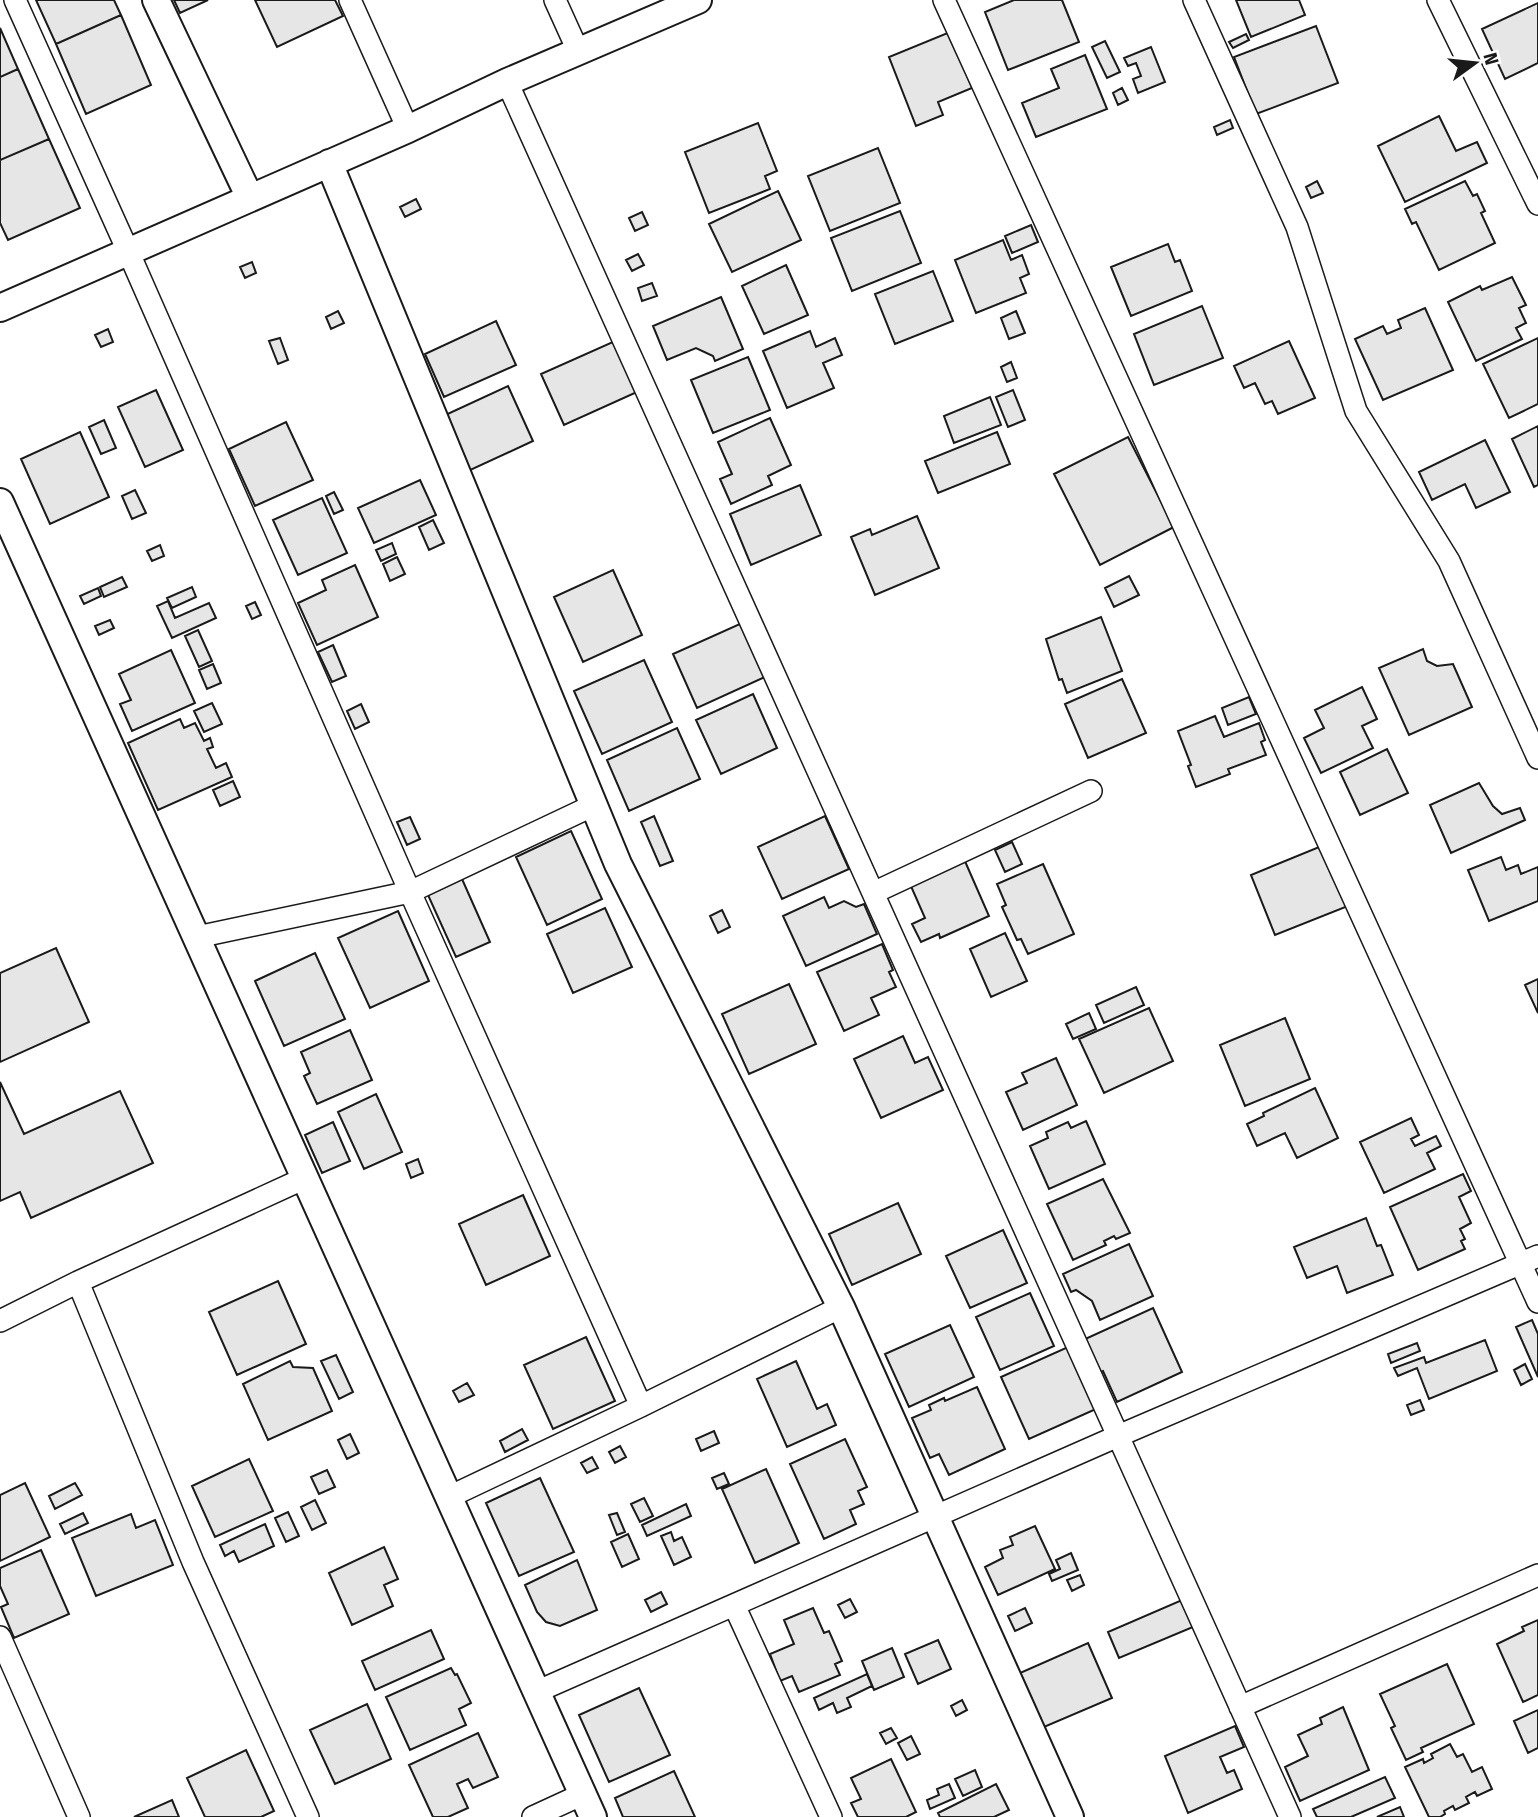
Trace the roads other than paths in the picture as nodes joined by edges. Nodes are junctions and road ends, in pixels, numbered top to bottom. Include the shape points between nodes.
1 (15, 0) edge
2 (156, 0) edge
3 (350, 0) edge
4 (555, 0) edge
5 (698, 0) edge
6 (1194, 0) edge
7 (1438, 0) edge
8 (947, 1) edge
9 (579, 53) junction
10 (507, 82) junction
11 (408, 128) junction
12 (329, 163) junction
13 (250, 198) junction
14 (1538, 204) edge
15 (128, 251) junction
16 (0, 308) edge
17 (0, 502) edge
18 (1538, 758) edge
19 (1091, 791) dead end
20 (594, 805) junction
21 (410, 892) junction
22 (873, 893) junction
23 (197, 937) junction
24 (305, 1178) junction
25 (1529, 1259) edge
26 (78, 1282) junction
27 (1538, 1302) edge
28 (841, 1307) junction
29 (0, 1321) edge
30 (641, 1406) junction
31 (1118, 1436) junction
32 (449, 1497) junction
33 (936, 1517) junction
34 (1538, 1575) edge
35 (734, 1605) junction
36 (0, 1637) edge
37 (536, 1692) junction
38 (1240, 1707) junction
39 (588, 1806) edge
40 (79, 1817) edge
41 (308, 1817) edge
42 (533, 1817) edge
43 (831, 1817) edge
44 (1070, 1817) edge
45 (1290, 1817) edge

1 - 15 street
2 - 13 street
3 - 11 street
4 - 9 street
5 - 9 street
6 - 18 street via 1297,227 1356,411 1449,561
7 - 14 street
8 - 25 street
9 - 10 street
10 - 11 street
10 - 22 street
11 - 12 street
12 - 13 street
12 - 20 street
13 - 15 street
15 - 16 street
15 - 21 street
17 - 23 street
19 - 22 street
20 - 21 street
20 - 28 street via 618,864
21 - 23 street
21 - 30 street
22 - 31 street
23 - 24 street
24 - 26 street
24 - 32 street
25 - 27 street
25 - 31 street
26 - 29 street
26 - 41 street via 193,1562
28 - 30 street
28 - 33 street
30 - 32 street
31 - 33 street
31 - 38 street
32 - 37 street
33 - 35 street
33 - 44 street
34 - 38 street
35 - 37 street
35 - 43 street
36 - 40 street
37 - 39 street
38 - 45 street
39 - 42 street

